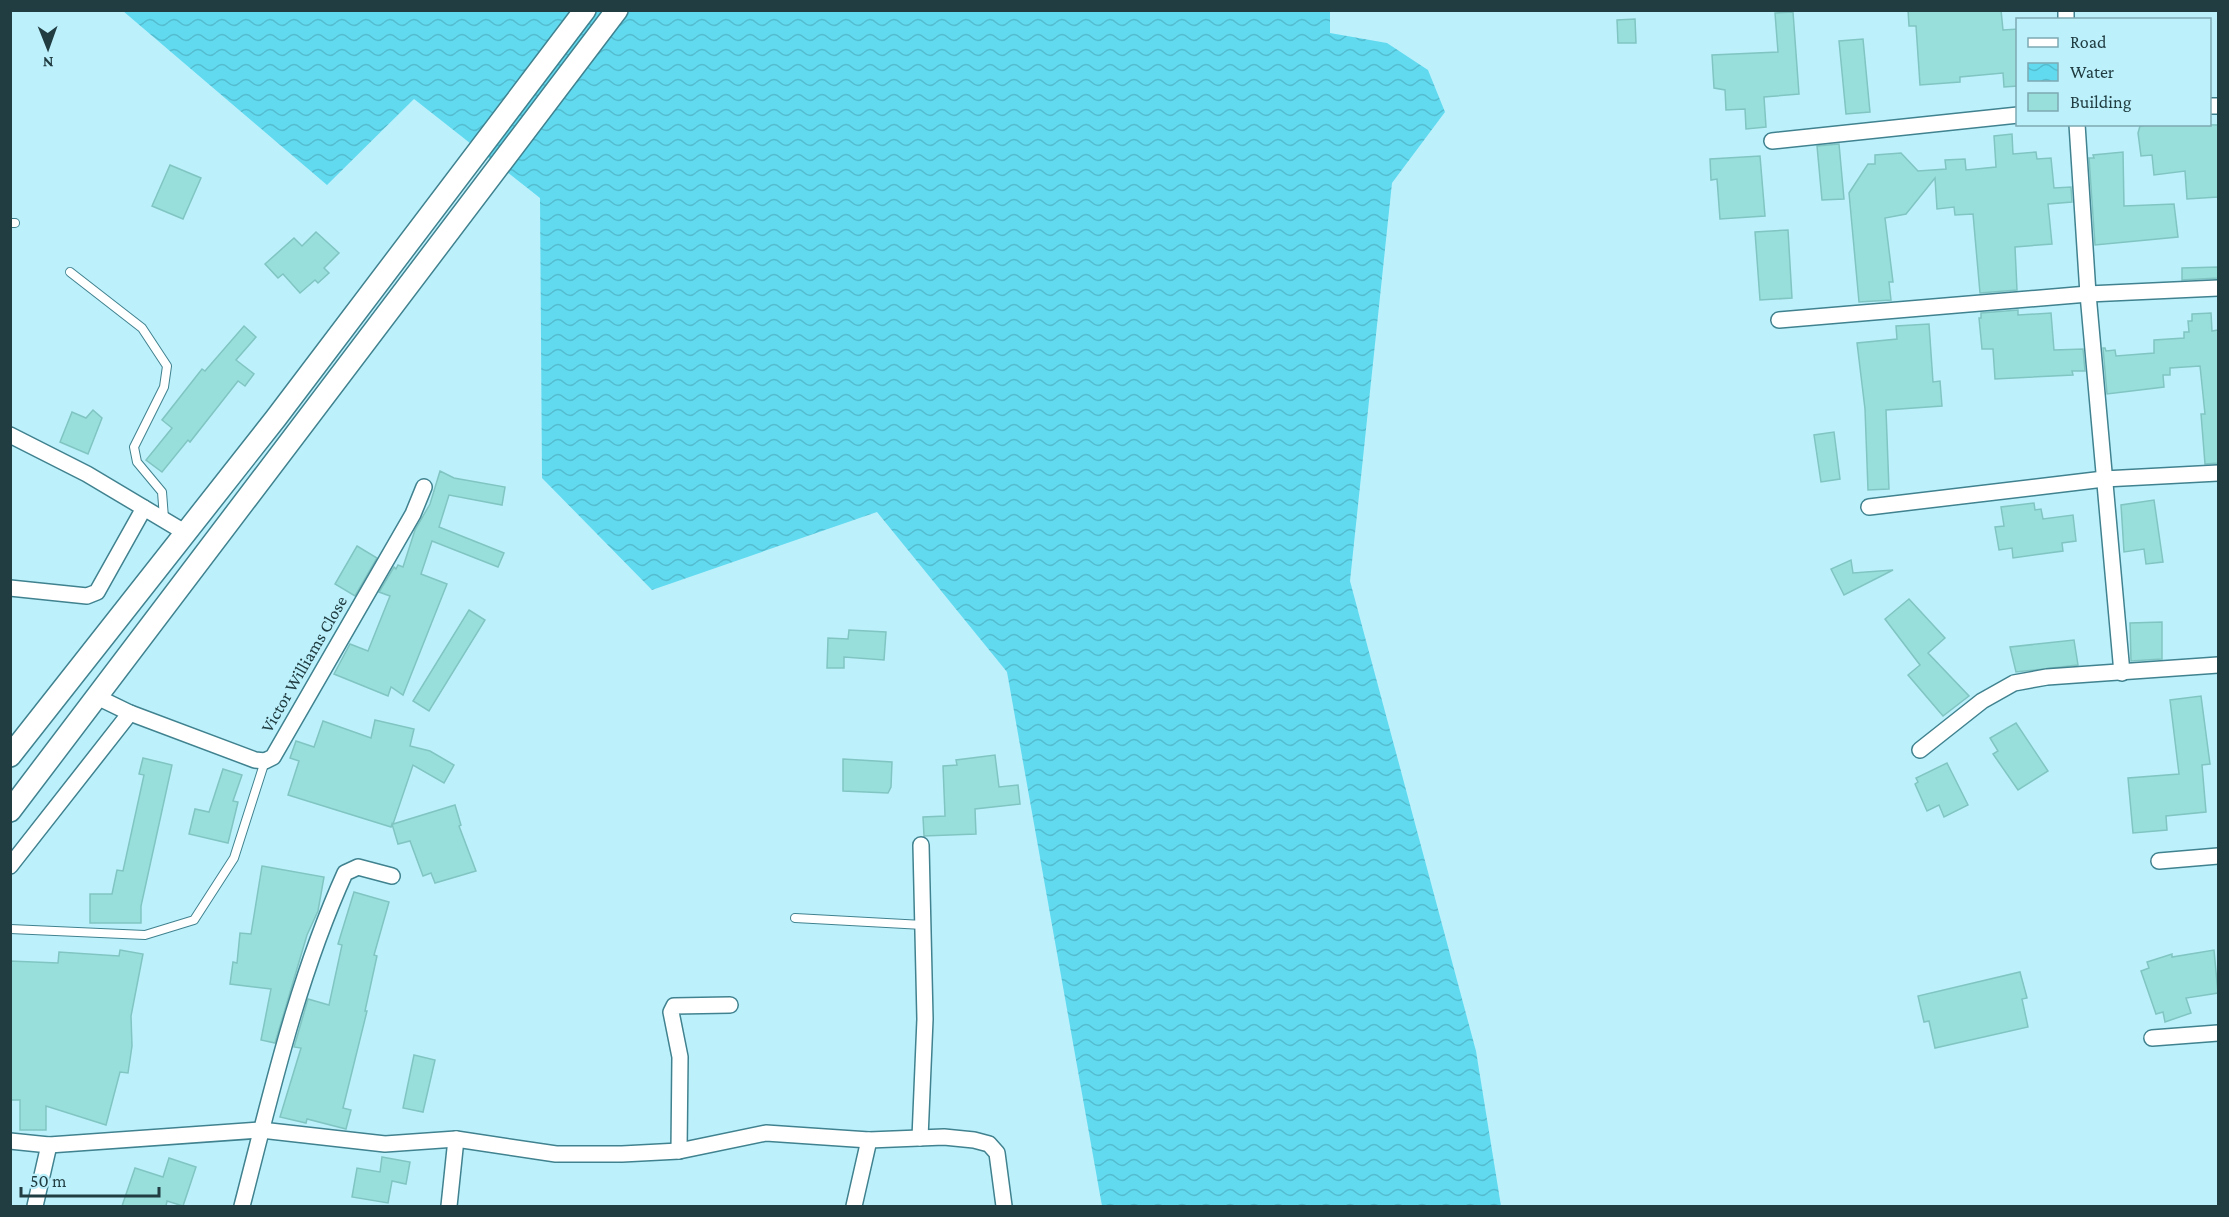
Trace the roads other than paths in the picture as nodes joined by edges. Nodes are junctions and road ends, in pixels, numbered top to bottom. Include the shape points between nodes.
1 (585, 10) edge
2 (617, 10) edge
3 (2016, 115) edge
4 (2077, 126) edge
5 (1772, 141) dead end
6 (70, 272) dead end
7 (2218, 288) edge
8 (2088, 294) junction
9 (1779, 320) dead end
10 (10, 435) edge
11 (2218, 473) edge
12 (2104, 478) junction
13 (424, 488) dead end
14 (1869, 507) dead end
15 (144, 508) junction
16 (165, 520) junction
17 (186, 533) junction
18 (10, 588) edge
19 (2218, 665) edge
20 (2122, 673) junction
21 (97, 697) junction
22 (130, 713) junction
23 (1920, 750) dead end
24 (10, 756) edge
25 (265, 761) junction
26 (10, 811) edge
27 (921, 845) dead end
28 (2218, 856) edge
29 (2159, 861) dead end
30 (10, 866) edge
31 (392, 876) dead end
32 (795, 918) dead end
33 (923, 925) junction
34 (10, 929) edge
35 (730, 1005) dead end
36 (2218, 1033) edge
37 (2152, 1038) dead end
38 (261, 1130) junction
39 (920, 1138) junction
40 (456, 1139) junction
41 (869, 1140) junction
42 (10, 1141) edge
43 (50, 1145) junction
44 (679, 1151) junction
45 (35, 1206) edge
46 (242, 1206) edge
47 (448, 1206) edge
48 (854, 1206) edge
49 (1004, 1206) edge

1 - 17 main road
2 - 21 main road
3 - 5 street
4 - 8 street
6 - 16 lane via 142,328 167,366 164,387 134,447 136,462 162,492
7 - 8 street
8 - 9 street
8 - 12 street
10 - 15 street
11 - 12 street
12 - 14 street
12 - 20 street
13 - 25 street, Victor Williams Close via 413,514 273,757
15 - 16 street
15 - 18 street via 97,592 87,596
16 - 17 street
17 - 24 main road
19 - 20 street
20 - 23 street via 2014,683 1982,701
21 - 22 street, Victor Williams Close
21 - 26 main road
22 - 25 street, Victor Williams Close
22 - 30 street
25 - 34 lane via 234,858 194,920 145,935
27 - 33 street
28 - 29 street
31 - 38 street via 358,867 345,873 321,925
32 - 33 lane
33 - 39 street via 925,1018
35 - 44 street via 674,1006 671,1012 680,1057
36 - 37 street
38 - 40 street via 385,1144
38 - 43 street
38 - 46 street
39 - 41 street
39 - 49 street via 964,1138 989,1144 997,1154
40 - 44 street via 556,1154
40 - 47 street
41 - 44 street via 766,1133
41 - 48 street
42 - 43 street
43 - 45 street

